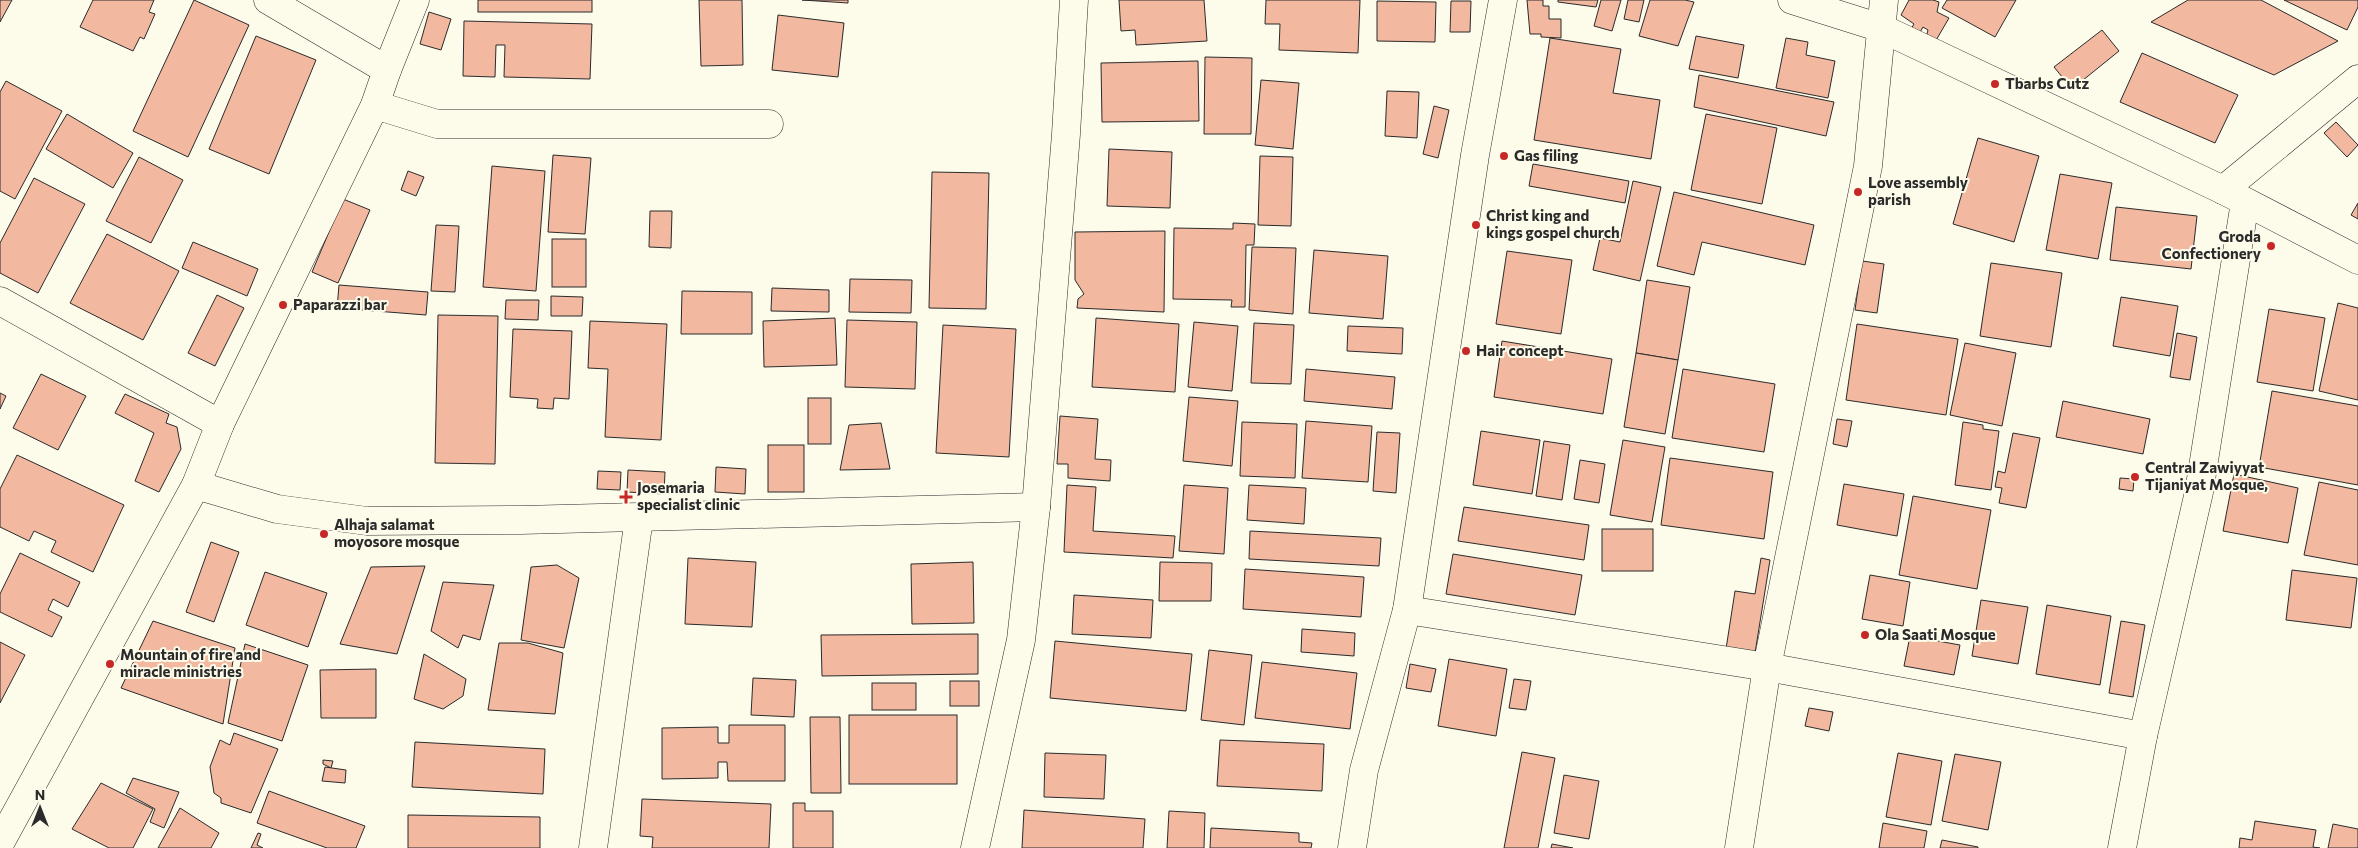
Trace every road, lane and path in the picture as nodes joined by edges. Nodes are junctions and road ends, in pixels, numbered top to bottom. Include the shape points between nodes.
1 (268, 0) edge
2 (415, 0) edge
3 (1074, 0) edge
4 (1503, 0) edge
5 (1792, 0) edge
6 (1884, 0) edge
7 (1882, 28) junction
8 (387, 70) junction
9 (2358, 79) edge
10 (375, 105) junction
11 (769, 124) dead end
12 (2234, 196) junction
13 (2358, 260) edge
14 (0, 302) edge
15 (220, 424) junction
16 (196, 484) junction
17 (1036, 507) junction
18 (639, 518) junction
19 (1407, 610) junction
20 (1767, 667) junction
21 (2143, 736) junction
22 (0, 843) edge
23 (592, 848) edge
24 (975, 848) edge
25 (1352, 848) edge
26 (1739, 848) edge
27 (2122, 848) edge

1 - 8 street
2 - 8 street
3 - 17 street
4 - 19 street via 1475,155
5 - 7 street
6 - 7 street
7 - 12 street
7 - 20 street via 1868,166
8 - 10 street
9 - 12 street
10 - 11 street via 437,124
10 - 15 street
12 - 13 street
12 - 21 street via 2199,492
14 - 15 street
15 - 16 street
16 - 18 street via 278,509 367,521
16 - 22 street
17 - 18 street
17 - 24 street via 1021,640
18 - 23 street
19 - 20 street
19 - 25 street via 1364,770
20 - 21 street
20 - 26 street
21 - 27 street

